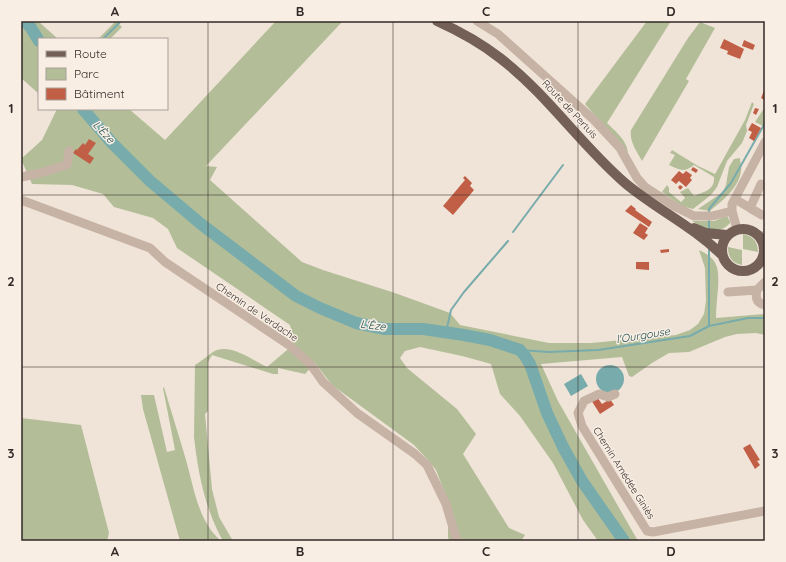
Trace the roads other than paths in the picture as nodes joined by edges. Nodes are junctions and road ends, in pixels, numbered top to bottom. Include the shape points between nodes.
1 (437, 21) edge
2 (477, 21) edge
3 (765, 142) edge
4 (69, 151) dead end
5 (21, 177) edge
6 (761, 184) dead end
7 (735, 199) junction
8 (21, 200) edge
9 (750, 208) junction
10 (732, 211) junction
11 (762, 215) dead end
12 (679, 222) junction
13 (737, 229) junction
14 (727, 235) junction
15 (763, 236) edge
16 (765, 248) edge
17 (723, 256) junction
18 (760, 268) edge
19 (765, 282) edge
20 (757, 290) junction
21 (728, 292) dead end
22 (765, 305) edge
23 (615, 394) dead end
24 (765, 510) edge
25 (458, 541) edge

1 - 12 main road, Route de Pertuis via 470,37 501,58 537,91 615,174
2 - 10 street via 503,39 598,125 620,148 637,178 646,187 694,216 708,217
3 - 7 street
4 - 5 street via 67,165
6 - 9 street
7 - 9 street
7 - 10 street
8 - 25 street, Chemin de Verdache via 150,248 165,262 289,345 356,413 427,465 446,504
9 - 11 street
10 - 13 street
12 - 14 main road, Route de Pertuis via 706,233
12 - 17 main road, Route de Pertuis
13 - 14 main road
13 - 15 main road via 748,228
14 - 17 main road via 723,242
15 - 16 main road
16 - 18 main road
17 - 18 main road via 725,262 736,270
19 - 20 street
20 - 21 street
20 - 22 street via 757,300
23 - 24 street, Chemin Amédée Giniès via 608,397 599,394 584,401 578,413 582,426 648,531

